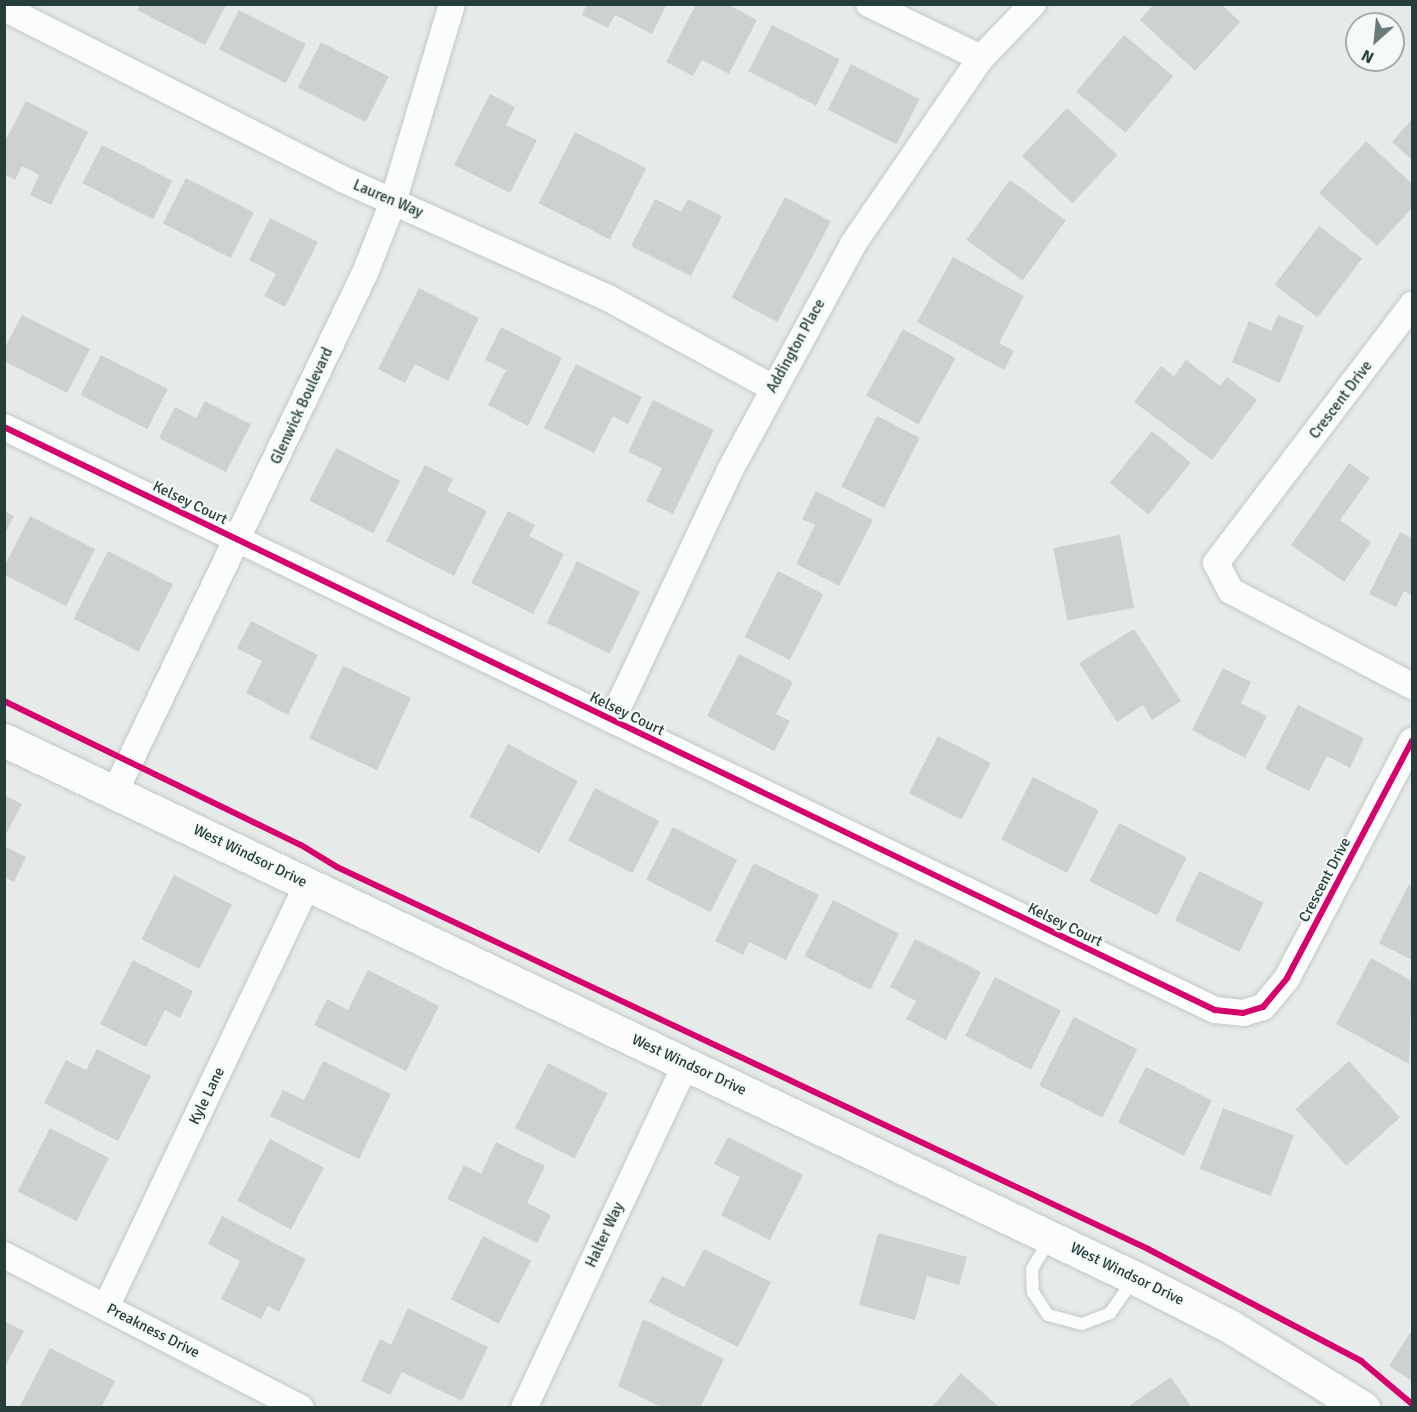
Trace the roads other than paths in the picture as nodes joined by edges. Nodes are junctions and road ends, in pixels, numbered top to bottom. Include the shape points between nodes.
1 (452, 4) edge
2 (868, 4) edge
3 (1033, 4) edge
4 (4, 8) edge
5 (981, 58) junction
6 (393, 202) junction
7 (1413, 305) edge
8 (773, 388) junction
9 (4, 427) edge
10 (239, 540) junction
11 (1413, 686) edge
12 (612, 720) junction
13 (4, 740) edge
14 (1413, 741) edge
15 (115, 792) junction
16 (308, 884) junction
17 (1243, 1012) joint
18 (686, 1063) junction
19 (1051, 1237) junction
20 (4, 1255) edge
21 (1135, 1278) junction
22 (106, 1307) junction
23 (301, 1407) edge
24 (524, 1407) edge
25 (1364, 1407) edge

1 - 6 street, Glenwick Boulevard
2 - 5 street
3 - 5 street, Addington Place
4 - 6 street, Lauren Way
5 - 8 street, Addington Place via 853,244
6 - 8 street, Lauren Way via 608,298
6 - 10 street, Glenwick Boulevard
7 - 11 street, Crescent Drive via 1216,563 1231,591
8 - 12 street, Addington Place
9 - 10 street, Kelsey Court
10 - 12 street, Kelsey Court
10 - 15 street, Glenwick Boulevard
12 - 17 street, Kelsey Court via 1189,999 1215,1010
13 - 15 street, West Windsor Drive
14 - 17 street, Crescent Drive via 1287,978 1263,1007
15 - 16 street, West Windsor Drive
16 - 18 street, West Windsor Drive
16 - 22 street, Kyle Lane
18 - 19 street, West Windsor Drive
18 - 24 street, Halter Way
19 - 21 street, West Windsor Drive
19 - 21 lane via 1032,1269 1033,1292 1048,1315 1082,1324 1110,1313
20 - 22 street, Preakness Drive
21 - 25 street, West Windsor Drive via 1231,1327
22 - 23 street, Preakness Drive

